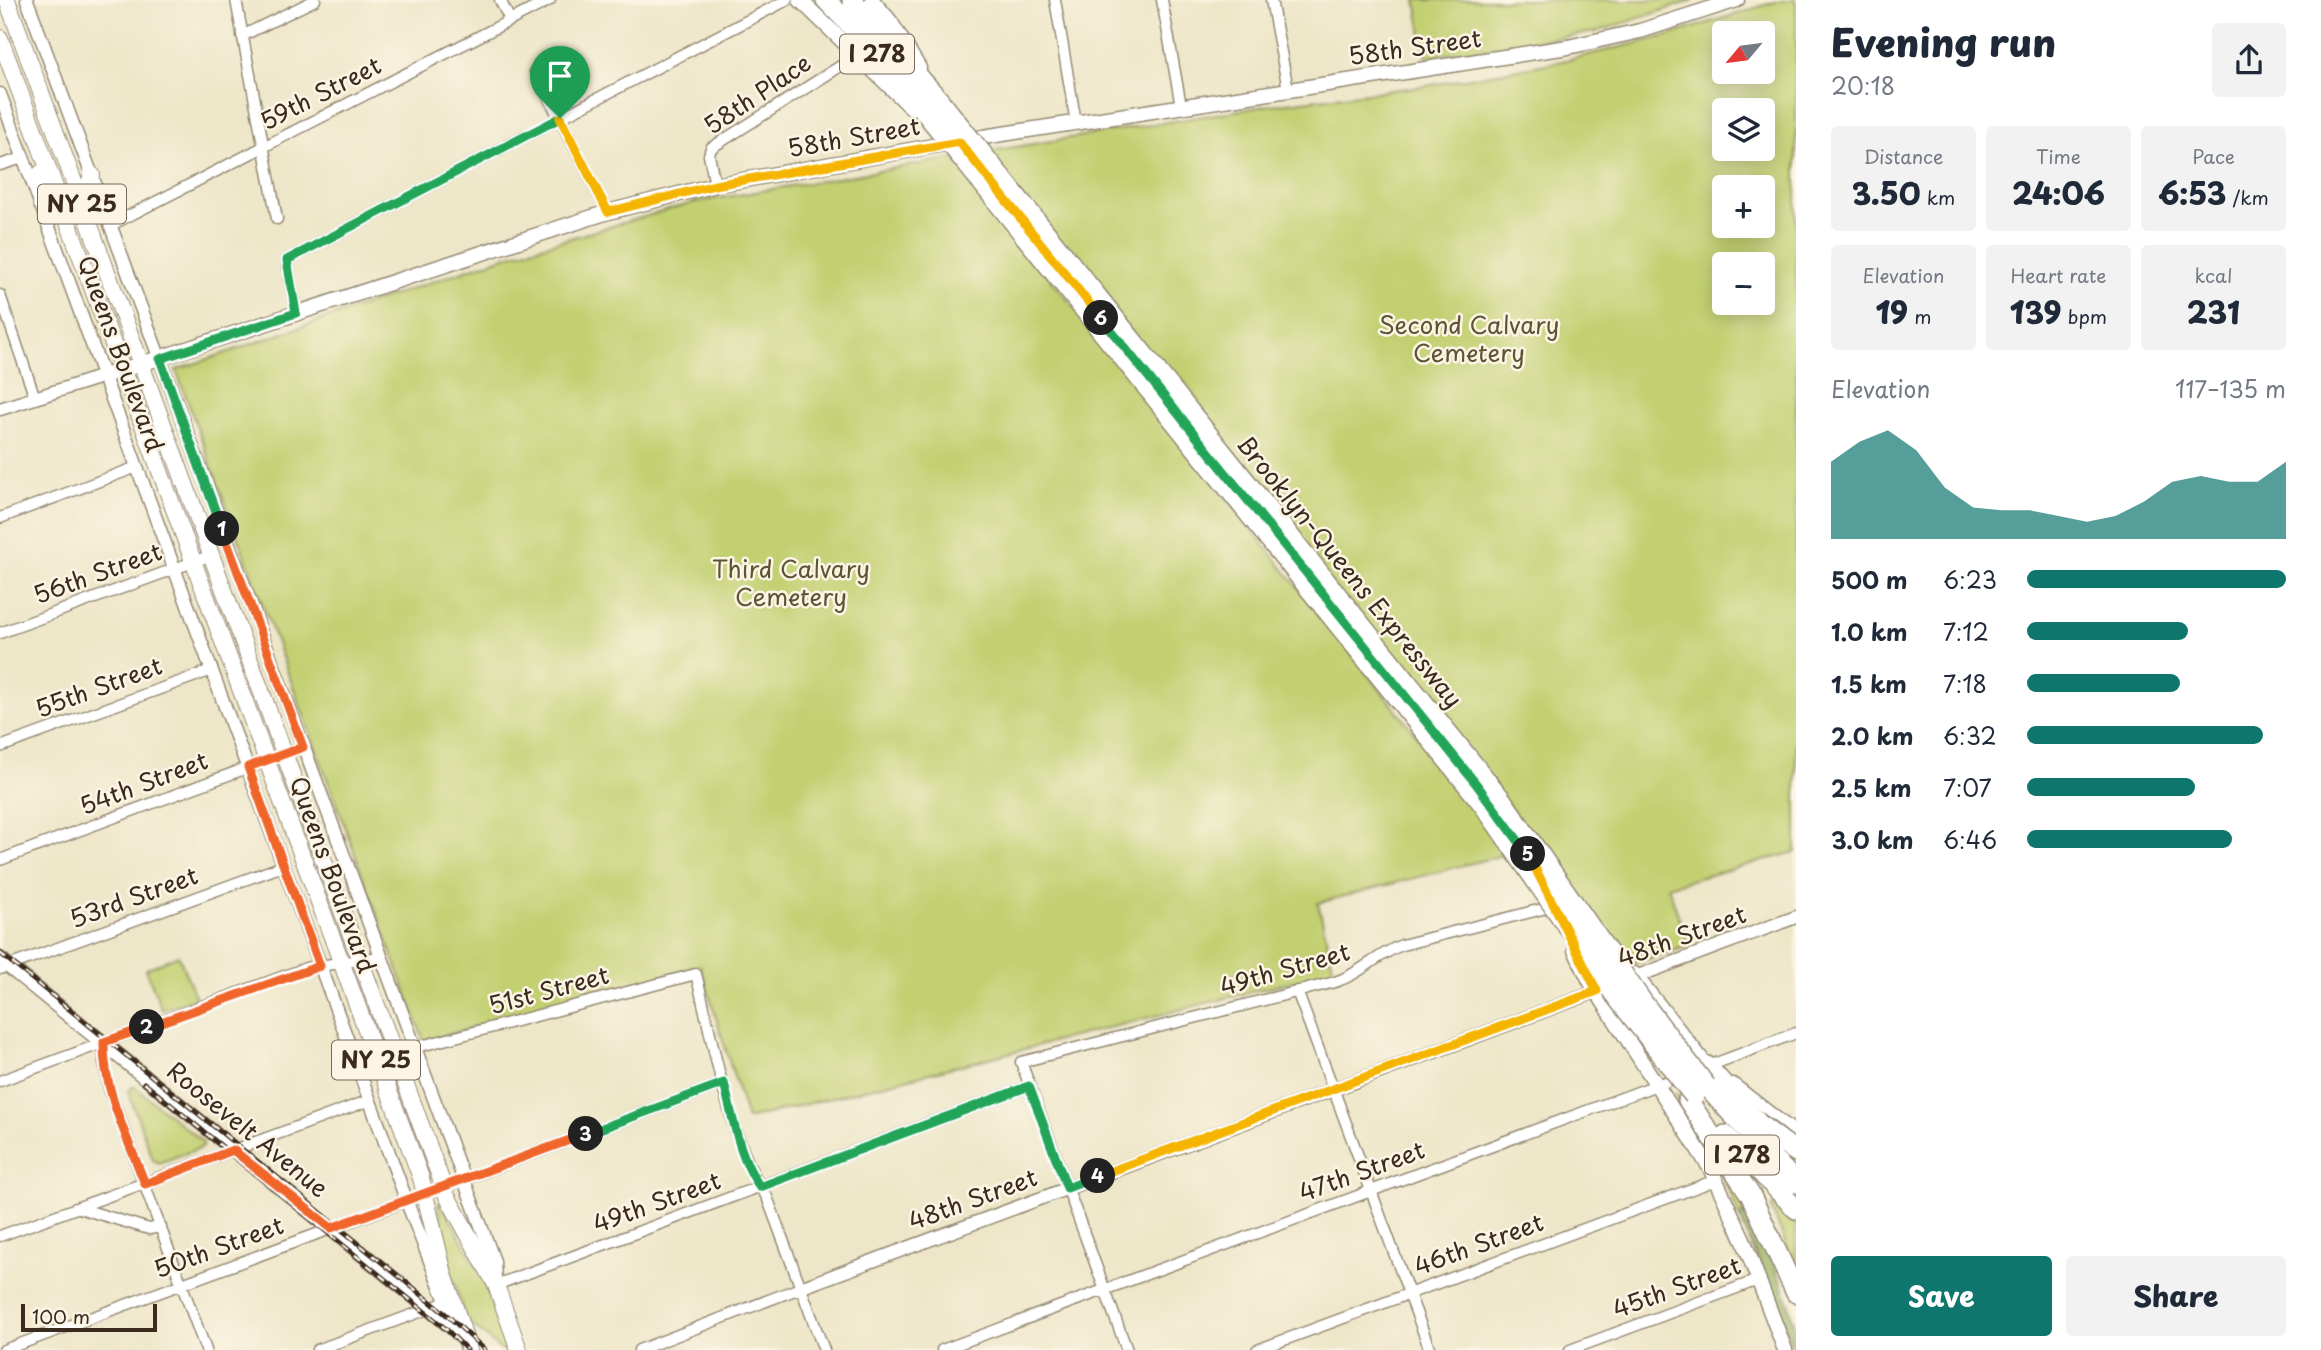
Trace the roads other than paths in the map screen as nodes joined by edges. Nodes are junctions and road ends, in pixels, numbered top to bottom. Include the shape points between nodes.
1 (7, 0) edge
2 (27, 0) edge
3 (236, 0) edge
4 (314, 0) edge
5 (500, 0) edge
6 (550, 0) edge
7 (787, 0) edge
8 (800, 0) edge
9 (825, 0) edge
10 (852, 0) edge
11 (1055, 0) edge
12 (1162, 0) edge
13 (1271, 0) edge
14 (1737, 0) edge
15 (876, 1) edge
16 (510, 20) junction
17 (242, 36) junction
18 (0, 38) edge
19 (858, 55) junction
20 (535, 71) dead end
21 (1288, 89) junction
22 (0, 94) edge
23 (932, 106) junction
24 (1181, 106) junction
25 (560, 118) junction
26 (30, 119) junction
27 (1076, 123) junction
28 (959, 142) junction
29 (263, 147) junction
30 (23, 158) junction
31 (0, 165) edge
32 (92, 175) junction
33 (715, 185) junction
34 (41, 204) junction
35 (608, 212) junction
36 (277, 219) dead end
37 (111, 225) junction
38 (101, 255) junction
39 (0, 295) edge
40 (296, 313) junction
41 (160, 359) junction
42 (141, 364) junction
43 (122, 370) junction
44 (104, 376) junction
45 (35, 398) junction
46 (0, 409) edge
47 (137, 467) junction
48 (0, 518) edge
49 (212, 555) junction
50 (193, 562) junction
51 (175, 568) junction
52 (0, 633) edge
53 (212, 670) junction
54 (0, 747) edge
55 (303, 747) junction
56 (285, 754) junction
57 (266, 761) junction
58 (248, 767) junction
59 (1524, 845) junction
60 (0, 860) edge
61 (283, 866) junction
62 (1554, 906) junction
63 (1796, 918) edge
64 (379, 957) junction
65 (359, 960) junction
66 (340, 963) junction
67 (3, 965) edge
68 (320, 966) junction
69 (1636, 977) junction
70 (1297, 991) junction
71 (1597, 991) junction
72 (1796, 1033) edge
73 (104, 1042) junction
74 (413, 1048) junction
75 (1707, 1066) junction
76 (0, 1081) edge
77 (724, 1083) junction
78 (1658, 1084) junction
79 (1029, 1086) junction
80 (1333, 1089) junction
81 (1696, 1094) junction
82 (370, 1100) junction
83 (1796, 1132) edge
84 (233, 1150) junction
85 (1796, 1152) edge
86 (463, 1179) junction
87 (1716, 1180) junction
88 (1796, 1183) edge
89 (145, 1184) junction
90 (444, 1186) junction
91 (760, 1187) junction
92 (1067, 1188) junction
93 (1371, 1191) junction
94 (425, 1193) junction
95 (406, 1200) junction
96 (79, 1208) junction
97 (1796, 1209) edge
98 (161, 1227) junction
99 (331, 1228) junction
100 (0, 1236) edge
101 (1758, 1280) junction
102 (182, 1284) junction
103 (496, 1285) junction
104 (800, 1288) junction
105 (1105, 1290) junction
106 (1795, 1293) edge
107 (1409, 1294) junction
108 (438, 1306) junction
109 (466, 1344) edge
110 (4, 1350) edge
111 (206, 1350) edge
112 (317, 1350) edge
113 (476, 1350) edge
114 (484, 1350) edge
115 (519, 1350) edge
116 (639, 1350) edge
117 (824, 1350) edge
118 (942, 1350) edge
119 (1127, 1350) edge
120 (1258, 1350) edge
121 (1430, 1350) edge
122 (1570, 1350) edge
123 (1784, 1350) edge

1 - 38 main road, Queens Boulevard / NY 25
2 - 32 street, Queens Boulevard
3 - 17 street
4 - 17 street
5 - 16 street
6 - 16 street, 59th Street
7 - 25 street
8 - 19 main road
9 - 23 highway, Brooklyn-Queens Expressway / I 278
10 - 23 highway, Brooklyn-Queens Expressway / I 278
11 - 27 street
12 - 24 street
13 - 21 street
14 - 21 main road, 58th Street via 1593,42
15 - 28 main road via 957,129
16 - 29 street, 59th Street
17 - 29 street
18 - 26 main road, Queens Boulevard / NY 25
19 - 28 main road via 935,131
19 - 33 street, 58th Place via 711,148
20 - 25 street
21 - 24 main road, 58th Street
22 - 30 street, Queens Boulevard
23 - 81 highway, Brooklyn-Queens Expressway / I 278, bridge via 1483,804 1634,1021
23 - 81 highway, Brooklyn-Queens Expressway / I 278, bridge via 1501,799 1625,978
24 - 27 main road, 58th Street
25 - 35 street
25 - 40 street via 287,260
26 - 34 main road via 34,156 45,188
26 - 43 main road, Queens Boulevard / NY 25
27 - 28 main road, 58th Street
28 - 33 main road, 58th Street
28 - 59 main road
29 - 36 street
29 - 37 street, 59th Street
30 - 31 street
30 - 34 street, Queens Boulevard
32 - 37 street, Queens Boulevard
32 - 38 main road via 87,191 98,221
33 - 35 main road, 58th Street
34 - 44 street, Queens Boulevard
35 - 40 main road, 58th Street
37 - 41 street, Queens Boulevard
38 - 42 main road, Queens Boulevard / NY 25
39 - 45 street
40 - 41 main road, 58th Street
41 - 42 main road, 58th Street
41 - 55 street, Queens Boulevard
42 - 43 main road, 58th Street
42 - 49 main road, Queens Boulevard / NY 25
43 - 44 main road, 58th Street
43 - 50 main road, Queens Boulevard / NY 25
44 - 45 street, 58th Street
44 - 47 street, Queens Boulevard
45 - 46 street, 58th Street
47 - 48 street
47 - 51 street, Queens Boulevard
49 - 50 street, 56th Street
49 - 56 main road, Queens Boulevard / NY 25
50 - 51 street, 56th Street
50 - 57 main road, Queens Boulevard / NY 25
51 - 52 street, 56th Street
51 - 53 street, Queens Boulevard
53 - 54 street, 55th Street
53 - 58 street, Queens Boulevard
55 - 56 street, 54th Street
55 - 64 street, Queens Boulevard
56 - 57 street, 54th Street
56 - 65 main road, Queens Boulevard / NY 25
57 - 58 street, 54th Street
57 - 66 main road, Queens Boulevard / NY 25
58 - 60 street, 54th Street
58 - 61 street, Queens Boulevard
59 - 62 main road
59 - 69 main road
61 - 67 street, 53rd Street
61 - 68 street, Queens Boulevard
62 - 70 street, 49th Street via 1402,945 1352,977
62 - 71 main road
63 - 69 street, 48th Street
64 - 65 street
64 - 74 street, Queens Boulevard
65 - 66 street
65 - 90 main road, Queens Boulevard / NY 25
66 - 68 street
66 - 94 main road, Queens Boulevard / NY 25
67 - 73 main road, Roosevelt Avenue
68 - 73 street
68 - 82 street, Queens Boulevard
69 - 71 street, 48th Street
69 - 75 main road
70 - 79 street, 49th Street via 1021,1062
70 - 80 street
71 - 78 main road
71 - 80 street, 48th Street
72 - 75 street, 47th Street
73 - 76 street
73 - 84 main road, Roosevelt Avenue
73 - 89 street via 109,1087
74 - 77 street, 51st Street via 696,974
74 - 86 street, Queens Boulevard
75 - 78 street, 47th Street
75 - 83 street
75 - 85 highway via 1760,1125
77 - 86 street, 50th Street
77 - 91 street via 739,1138
78 - 87 main road
78 - 93 street, 47th Street
79 - 91 street, 49th Street
79 - 92 street
80 - 92 street, 48th Street
80 - 93 street
81 - 88 highway, Brooklyn-Queens Expressway / I 278
81 - 97 highway, Brooklyn-Queens Expressway / I 278 via 1758,1172
81 - 106 highway via 1751,1196
82 - 84 street
82 - 95 street, Queens Boulevard
84 - 89 street
84 - 99 main road, Roosevelt Avenue
86 - 90 street, 50th Street
86 - 103 street, Queens Boulevard via 494,1261
87 - 101 main road
87 - 107 street, 46th Street
89 - 96 street
89 - 98 street
90 - 94 street, 50th Street
90 - 103 main road, Queens Boulevard / NY 25 via 461,1227
91 - 103 street, 49th Street
91 - 104 street
92 - 104 street, 48th Street
92 - 105 street
93 - 105 street, 47th Street
93 - 107 street
94 - 95 street, 50th Street
94 - 109 main road, Queens Boulevard / NY 25
95 - 99 street, 50th Street
95 - 108 street, Queens Boulevard
96 - 98 street via 149,1228
96 - 100 street
98 - 102 street
99 - 102 street, 50th Street
99 - 108 main road, Roosevelt Avenue
101 - 122 street, 45th Street
101 - 123 main road
102 - 110 street, 50th Street
102 - 111 street
103 - 115 main road, Queens Boulevard / NY 25
104 - 116 street, 48th Street
104 - 117 street
105 - 118 street, 47th Street
105 - 119 street
107 - 120 street, 46th Street
107 - 121 street
108 - 109 main road, Roosevelt Avenue
108 - 112 street
109 - 113 main road
109 - 114 main road

